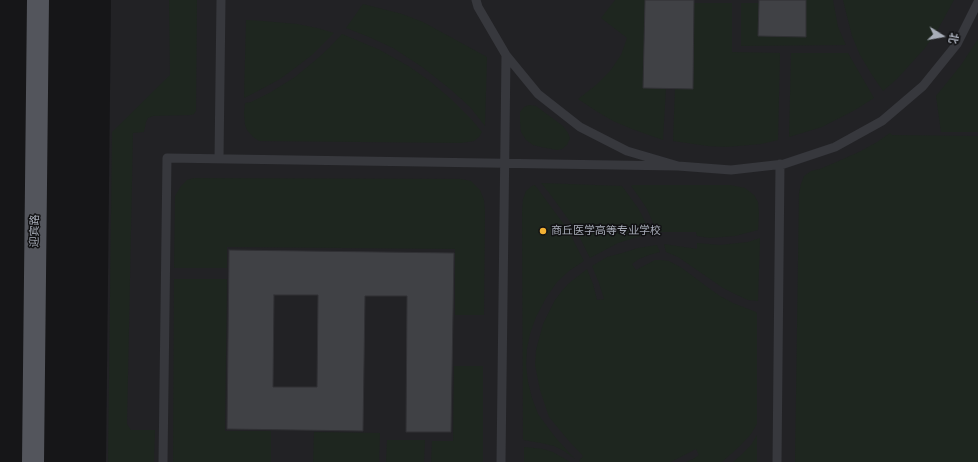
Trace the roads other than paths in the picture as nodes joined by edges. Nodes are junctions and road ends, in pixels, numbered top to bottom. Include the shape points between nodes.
1 (38, 0) edge
2 (221, 0) edge
3 (476, 0) edge
4 (978, 2) edge
5 (506, 55) junction
6 (219, 159) junction
7 (504, 163) junction
8 (780, 164) junction
9 (678, 166) junction
10 (33, 462) edge
11 (163, 462) edge
12 (501, 462) edge
13 (777, 462) edge

1 - 10 main road, 迎宾路
2 - 6 lane
3 - 5 lane
4 - 8 lane via 957,44 923,86 882,121 835,147
5 - 7 lane
5 - 9 lane via 538,94 580,127 627,151
6 - 7 lane
6 - 11 lane via 167,158
7 - 9 lane
7 - 12 lane
8 - 9 lane via 730,170
8 - 13 lane

